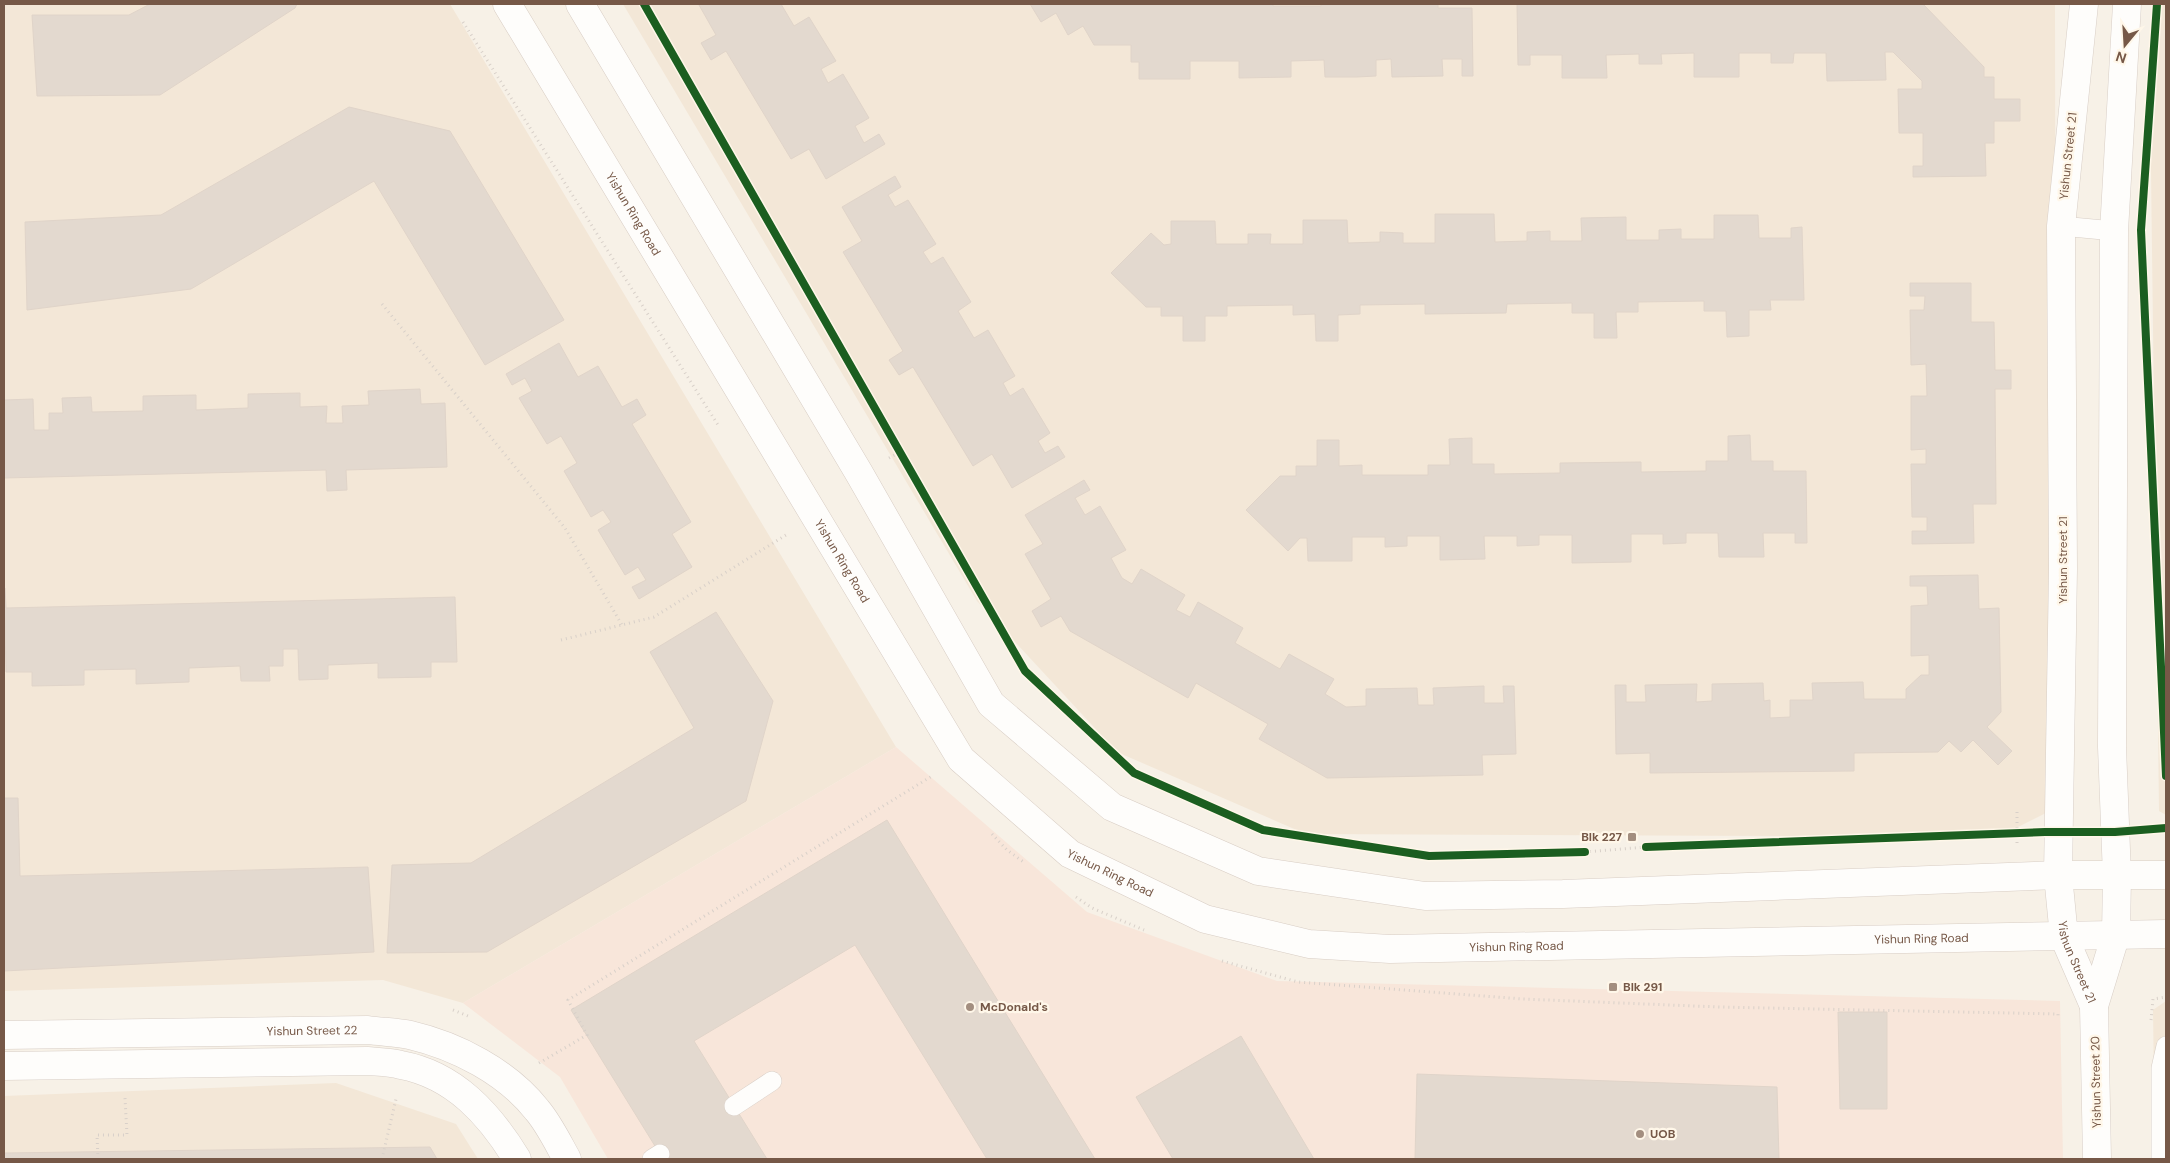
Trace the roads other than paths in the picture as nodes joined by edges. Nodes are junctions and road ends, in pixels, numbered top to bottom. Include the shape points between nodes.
1 (507, 4) edge
2 (580, 4) edge
3 (2084, 4) edge
4 (2127, 4) edge
5 (2061, 226) junction
6 (2114, 230) junction
7 (2166, 874) edge
8 (2058, 875) junction
9 (2117, 876) junction
10 (2116, 934) junction
11 (2166, 934) edge
12 (2064, 937) junction
13 (2094, 1006) junction
14 (4, 1035) edge
15 (2166, 1046) edge
16 (4, 1066) edge
17 (772, 1081) dead end
18 (734, 1106) dead end
19 (517, 1159) edge
20 (567, 1159) edge
21 (2097, 1159) edge
22 (2161, 1159) edge

1 - 12 main road, Yishun Ring Road via 961,758 1070,854 1205,919 1309,944 1390,949
2 - 8 main road via 855,465 991,704 1112,807 1258,872 1425,896 1563,894
3 - 5 main road, Yishun Street 21
4 - 6 main road, Yishun Street 21
5 - 6 lane
5 - 8 main road, Yishun Street 21 via 2063,570
6 - 9 main road, Yishun Street 21 via 2112,747
7 - 9 main road
8 - 9 main road
8 - 12 main road, Yishun Street 21
9 - 10 main road, Yishun Street 21
10 - 11 main road, Yishun Ring Road
10 - 12 main road, Yishun Ring Road
10 - 13 main road, Yishun Street 21
12 - 13 main road, Yishun Street 21
13 - 21 main road, Yishun Street 20
14 - 20 main road, Yishun Street 22 via 368,1030 409,1035 446,1046 483,1064 510,1084 538,1110
15 - 22 lane via 2161,1068
16 - 19 main road via 367,1061 402,1065 435,1076 464,1094 482,1110
17 - 18 lane

